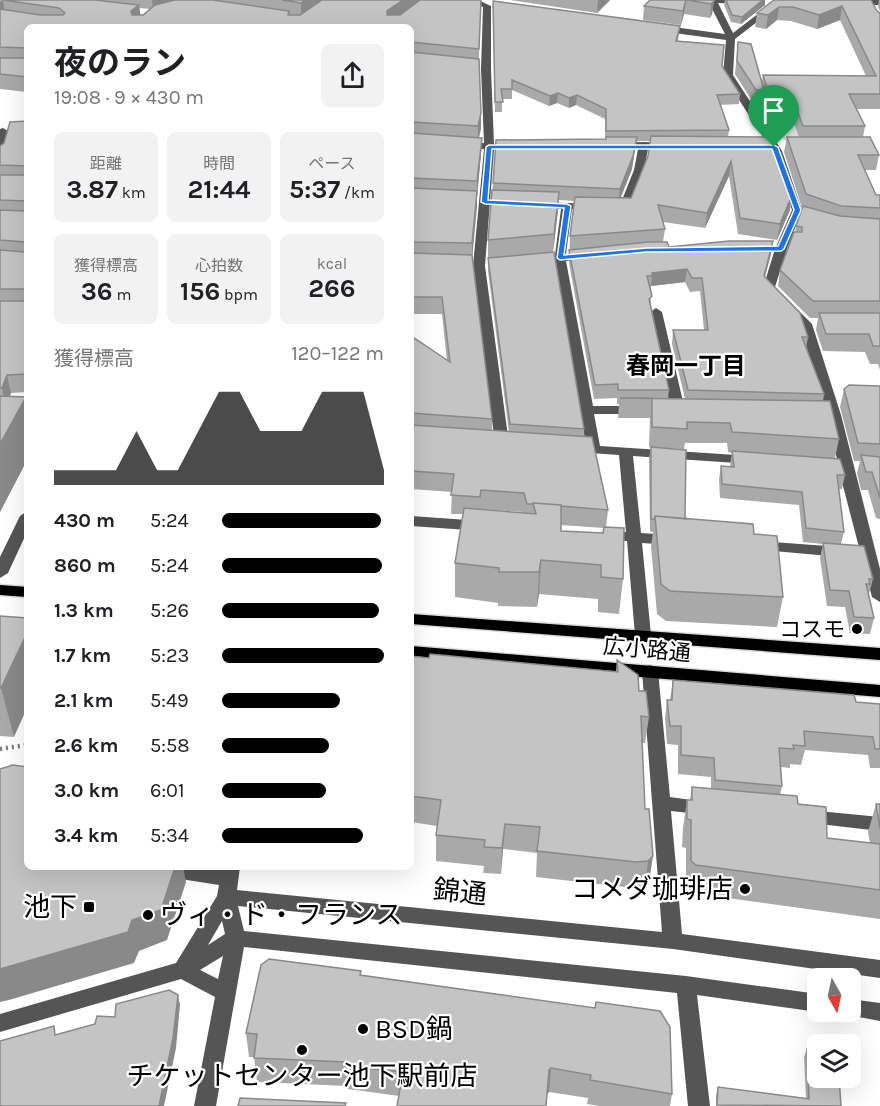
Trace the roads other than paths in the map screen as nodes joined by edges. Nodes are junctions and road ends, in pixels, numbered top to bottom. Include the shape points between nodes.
1 (470, 0) edge
2 (707, 0) edge
3 (712, 0) edge
4 (750, 1) edge
5 (760, 1) edge
6 (781, 1) edge
7 (792, 2) edge
8 (839, 2) edge
9 (880, 2) edge
10 (492, 4) edge
11 (869, 4) edge
12 (654, 27) edge
13 (731, 38) junction
14 (4, 131) edge
15 (455, 146) edge
16 (608, 146) edge
17 (644, 146) junction
18 (680, 146) edge
19 (489, 147) junction
20 (525, 147) edge
21 (0, 158) edge
22 (525, 204) edge
23 (567, 206) junction
24 (604, 254) edge
25 (560, 258) junction
26 (525, 262) edge
27 (656, 312) dead end
28 (586, 410) junction
29 (503, 444) edge
30 (560, 447) edge
31 (594, 449) junction
32 (626, 451) junction
33 (765, 461) edge
34 (414, 521) edge
35 (24, 522) edge
36 (493, 527) edge
37 (588, 534) edge
38 (634, 538) junction
39 (682, 541) edge
40 (740, 545) edge
41 (875, 555) edge
42 (0, 573) edge
43 (0, 590) edge
44 (24, 592) edge
45 (880, 597) edge
46 (414, 619) edge
47 (644, 635) junction
48 (414, 652) edge
49 (880, 654) edge
50 (650, 672) junction
51 (880, 691) edge
52 (660, 803) junction
53 (729, 810) edge
54 (787, 815) edge
55 (880, 824) edge
56 (188, 874) dead end
57 (229, 881) edge
58 (236, 938) junction
59 (673, 941) junction
60 (880, 969) edge
61 (182, 970) junction
62 (686, 985) junction
63 (226, 993) junction
64 (807, 1002) edge
65 (861, 1009) edge
66 (880, 1012) edge
67 (0, 1023) edge
68 (205, 1106) edge
69 (699, 1106) edge

1 - 10 street
2 - 3 street
3 - 4 street
3 - 13 street
5 - 6 street
6 - 7 street
6 - 13 street
8 - 11 street
9 - 11 street
10 - 19 street via 480,69
12 - 13 street
13 - 41 street via 728,75 775,147 801,216 776,248 769,288 811,324 833,393 829,415
14 - 21 street via 6,140
15 - 19 street
16 - 17 street
17 - 18 street
17 - 23 street via 624,208
19 - 20 street
19 - 29 street via 479,266
22 - 23 street
23 - 25 street
24 - 25 street
25 - 26 street
25 - 28 street
27 - 28 street via 672,410
28 - 31 street
30 - 31 street
31 - 32 street
32 - 33 street
32 - 38 street
34 - 36 street
35 - 42 street
37 - 38 street
38 - 39 street
38 - 47 street
40 - 41 street
41 - 45 street
43 - 44 main road
46 - 47 main road, 広小路通
47 - 49 main road, 広小路通
48 - 50 main road, 広小路通
50 - 51 main road, 広小路通
50 - 52 street
52 - 53 street
52 - 59 street
54 - 55 street
56 - 57 street, 錦通
57 - 58 street
57 - 59 street, 錦通
57 - 61 street
58 - 61 street
58 - 62 street
58 - 63 street
59 - 60 street, 錦通
61 - 63 street
61 - 67 street
62 - 64 street
62 - 69 street
63 - 68 street
65 - 66 street

